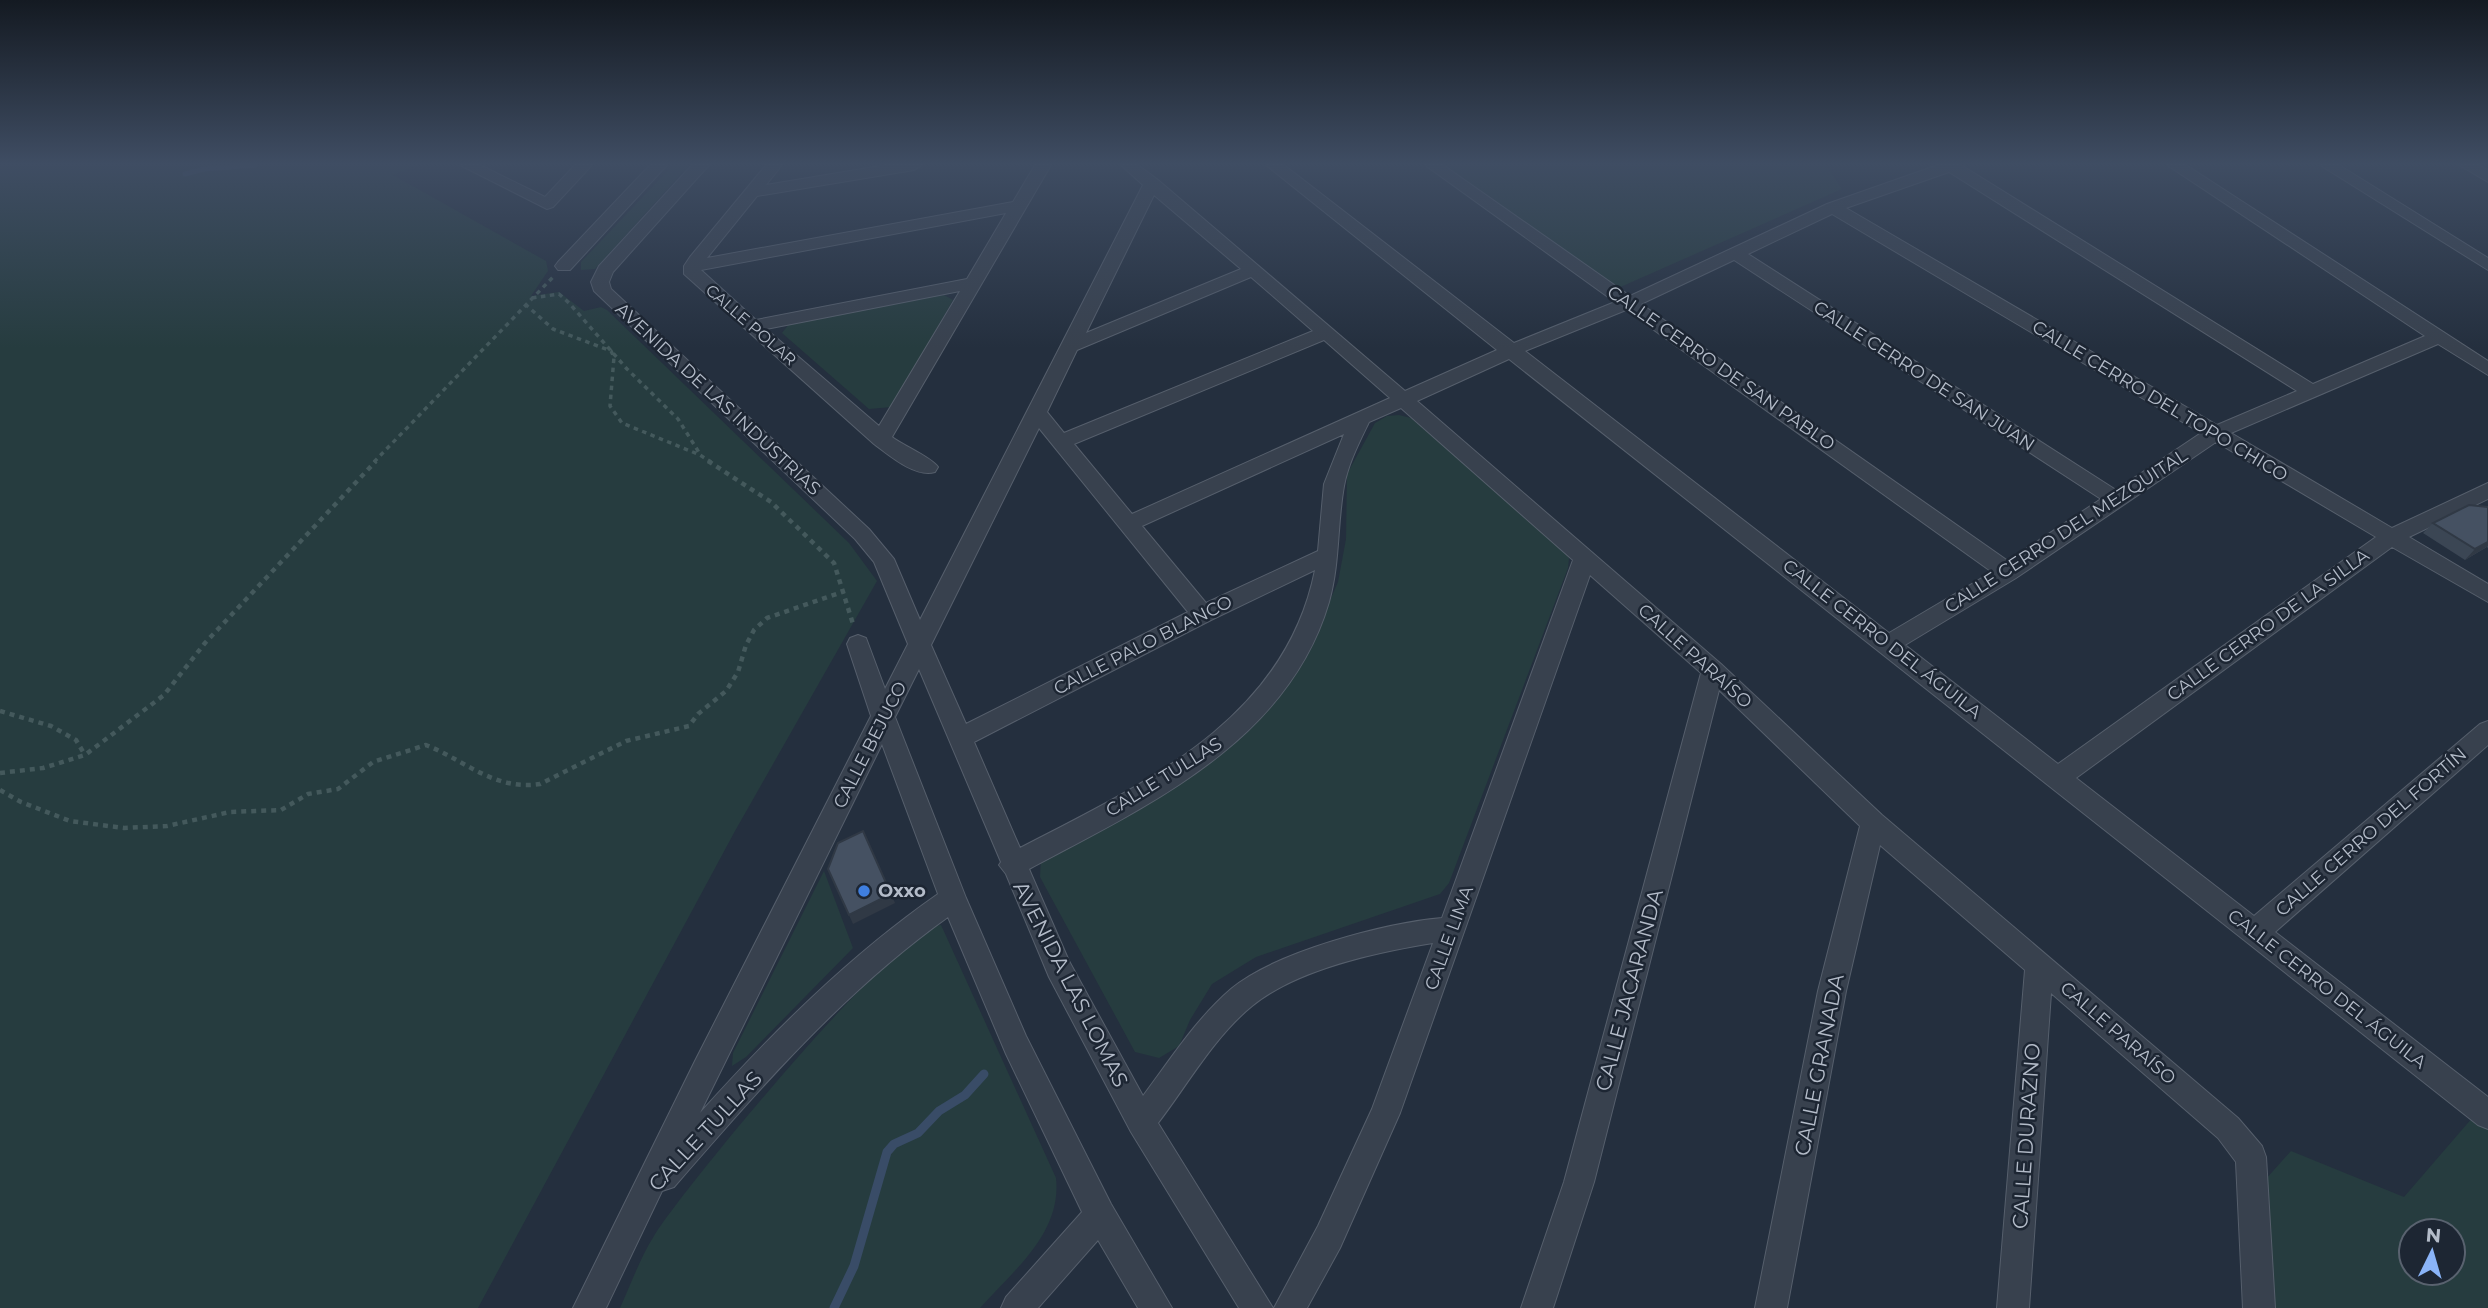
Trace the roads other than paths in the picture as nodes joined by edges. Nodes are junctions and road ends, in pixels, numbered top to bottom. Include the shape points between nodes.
1 (602, 226) edge
2 (645, 226) edge
3 (725, 226) edge
4 (910, 226) edge
5 (1007, 226) edge
6 (1130, 226) edge
7 (1200, 226) edge
8 (1353, 226) edge
9 (1520, 226) edge
10 (1792, 226) edge
11 (1865, 226) edge
12 (2049, 226) edge
13 (2267, 226) edge
14 (2426, 226) edge
15 (1735, 253) junction
16 (2488, 265) edge
17 (564, 266) road end
18 (693, 266) junction
19 (1251, 271) junction
20 (974, 283) junction
21 (1629, 303) junction
22 (752, 326) junction
23 (1326, 332) junction
24 (2437, 338) junction
25 (1070, 346) junction
26 (1512, 350) junction
27 (2488, 369) edge
28 (2311, 391) junction
29 (1404, 401) junction
30 (1038, 414) junction
31 (1360, 421) junction
32 (2215, 433) junction
33 (881, 439) junction
34 (1061, 442) junction
35 (928, 467) dead end
36 (2488, 490) edge
37 (2114, 498) junction
38 (1130, 523) junction
39 (2390, 537) junction
40 (1328, 555) junction
41 (1585, 558) junction
42 (2008, 572) junction
43 (2488, 594) edge
44 (1203, 614) junction
45 (920, 643) junction
46 (858, 644) road end
47 (1889, 644) junction
48 (1713, 670) junction
49 (884, 718) junction
50 (2488, 731) edge
51 (959, 738) junction
52 (2059, 777) junction
53 (1873, 823) junction
54 (1012, 865) junction
55 (953, 898) junction
56 (1453, 929) junction
57 (2254, 933) junction
58 (2039, 964) junction
59 (2488, 1115) edge
60 (1141, 1122) junction
61 (644, 1197) junction
62 (1100, 1215) junction
63 (589, 1308) edge
64 (1017, 1308) edge
65 (1156, 1308) edge
66 (1257, 1308) edge
67 (1290, 1308) edge
68 (1537, 1308) edge
69 (1771, 1308) edge
70 (2013, 1308) edge
71 (2259, 1308) edge

1 - 17 street
2 - 45 street, AVENIDA DE LAS INDUSTRIAS via 605,270 600,282 603,291 878,550
3 - 18 street, CALLE POLAR
4 - 18 street
5 - 20 street
6 - 25 street, CALLE BEJUCO
7 - 19 street, CALLE PARAÍSO
8 - 26 street, CALLE CERRO DEL ÁGUILA
9 - 21 street, CALLE CERRO DE SAN PABLO
10 - 15 street
11 - 32 street, CALLE CERRO DEL TOPO CHICO
12 - 28 street
13 - 24 street
14 - 16 street
15 - 21 street
15 - 37 street, CALLE CERRO DE SAN JUAN
18 - 22 street, CALLE POLAR via 693,274
19 - 23 street, CALLE PARAÍSO
19 - 25 street
20 - 22 street
20 - 33 street
21 - 26 street
21 - 42 street, CALLE CERRO DE SAN PABLO
22 - 33 street, CALLE POLAR
23 - 29 street, CALLE PARAÍSO
23 - 34 street
24 - 27 street
24 - 28 street, CALLE CERRO DEL MEZQUITAL
25 - 30 street, CALLE BEJUCO
26 - 29 street
26 - 47 street, CALLE CERRO DEL ÁGUILA
28 - 32 street, CALLE CERRO DEL MEZQUITAL
29 - 31 street
29 - 41 street, CALLE PARAÍSO
30 - 34 street
30 - 45 street, CALLE BEJUCO
31 - 38 street
31 - 40 street, CALLE TULLAS via 1337,474
32 - 37 street, CALLE CERRO DEL MEZQUITAL
32 - 39 street, CALLE CERRO DEL TOPO CHICO
33 - 35 street, CALLE POLAR
34 - 38 street
36 - 39 street, CALLE CERRO DE LA SILLA
37 - 42 street, CALLE CERRO DEL MEZQUITAL
38 - 44 street
39 - 43 street, CALLE CERRO DEL TOPO CHICO
39 - 52 street, CALLE CERRO DE LA SILLA
40 - 44 street, CALLE PALO BLANCO
40 - 54 street, CALLE TULLAS via 1315,611 1300,645 1270,692 1239,728 1162,783
41 - 48 street, CALLE PARAÍSO
41 - 56 street, CALLE LIMA
42 - 47 street, CALLE CERRO DEL MEZQUITAL
44 - 51 street, CALLE PALO BLANCO
45 - 49 street, CALLE BEJUCO
45 - 51 street, AVENIDA LAS LOMAS
46 - 49 street
47 - 52 street, CALLE CERRO DEL ÁGUILA
48 - 53 street, CALLE PARAÍSO
48 - 68 street, CALLE JACARANDA via 1579,1182
49 - 55 street
49 - 61 street, CALLE BEJUCO
50 - 57 street, CALLE CERRO DEL FORTÍN
51 - 54 street, AVENIDA LAS LOMAS
52 - 57 street, CALLE CERRO DEL ÁGUILA
53 - 58 street, CALLE PARAÍSO
53 - 69 street, CALLE GRANADA via 1832,991
54 - 60 street, AVENIDA LAS LOMAS via 1059,968
55 - 61 street, CALLE TULLAS via 848,981
55 - 62 street via 1016,1045
56 - 60 street via 1421,931 1332,956 1263,983 1226,1013
56 - 67 street, CALLE LIMA via 1385,1113 1329,1237
57 - 59 street, CALLE CERRO DEL ÁGUILA
58 - 70 street, CALLE DURAZNO
58 - 71 street, CALLE PARAÍSO via 2228,1128 2250,1157
60 - 66 street, AVENIDA LAS LOMAS
61 - 63 street, CALLE BEJUCO
62 - 64 street
62 - 65 street

